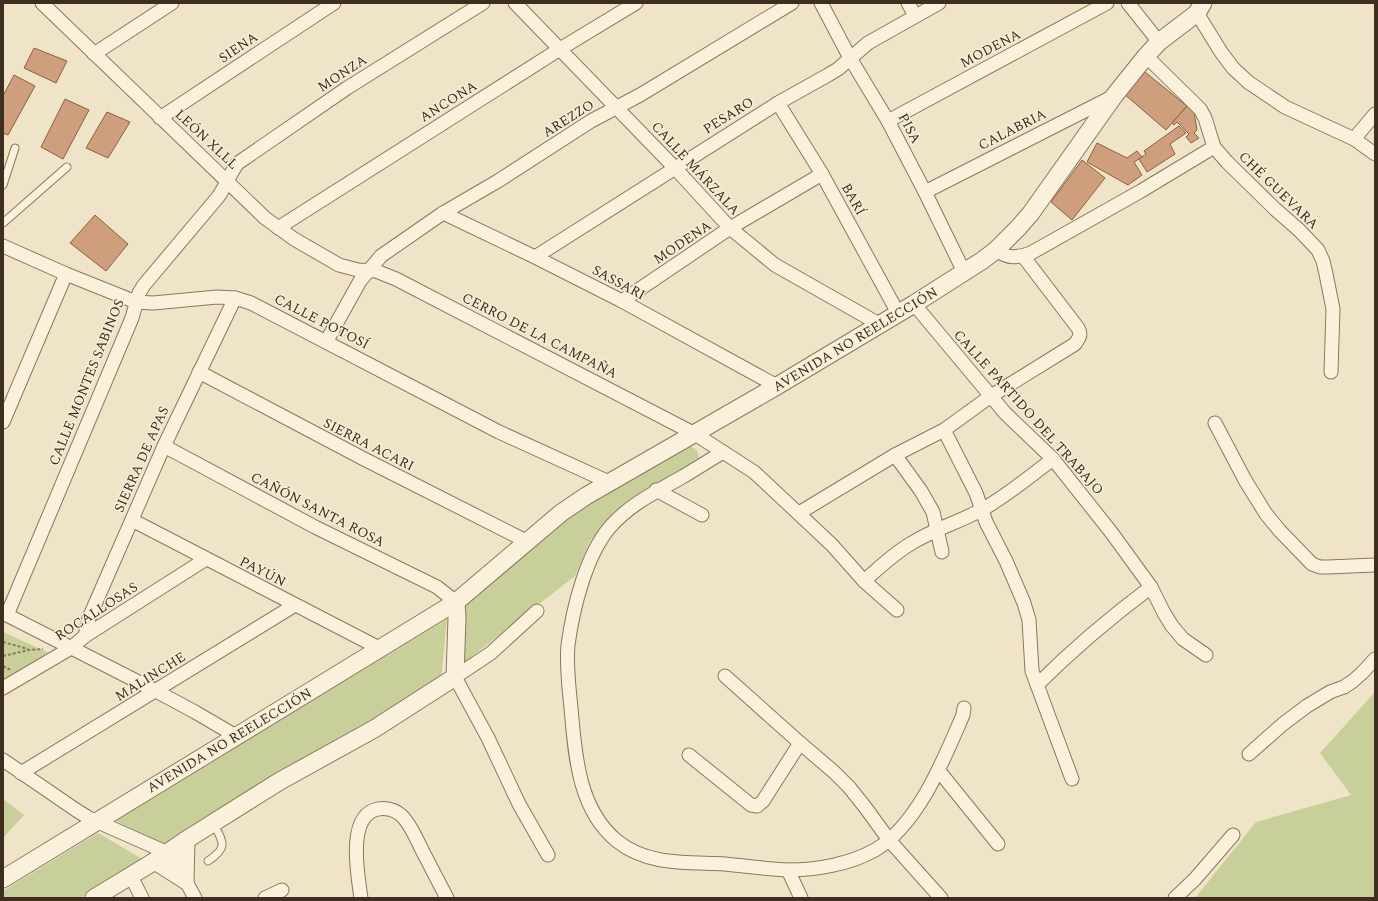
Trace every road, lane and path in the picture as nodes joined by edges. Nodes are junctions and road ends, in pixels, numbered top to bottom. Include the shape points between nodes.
1 (42, 3) edge
2 (172, 3) edge
3 (334, 3) edge
4 (483, 3) edge
5 (515, 3) edge
6 (636, 3) edge
7 (792, 3) edge
8 (821, 3) edge
9 (908, 3) edge
10 (938, 3) edge
11 (1107, 3) edge
12 (1128, 3) edge
13 (1199, 6) edge
14 (915, 16) junction
15 (1159, 42) junction
16 (560, 49) junction
17 (94, 54) junction
18 (1146, 56) junction
19 (850, 58) junction
20 (1114, 96) junction
21 (778, 103) junction
22 (617, 107) junction
23 (1375, 114) edge
24 (160, 118) junction
25 (888, 122) junction
26 (1354, 139) junction
27 (1214, 147) junction
28 (15, 148) dead end
29 (1375, 154) edge
30 (67, 167) dead end
31 (675, 168) junction
32 (822, 174) junction
33 (227, 180) junction
34 (3, 185) edge
35 (926, 192) junction
36 (443, 213) junction
37 (3, 223) edge
38 (278, 228) junction
39 (730, 228) junction
40 (3, 246) edge
41 (996, 250) junction
42 (1023, 256) junction
43 (535, 257) junction
44 (368, 270) junction
45 (964, 272) junction
46 (66, 274) junction
47 (235, 298) junction
48 (136, 302) junction
49 (622, 302) junction
50 (914, 304) junction
51 (898, 313) junction
52 (879, 324) junction
53 (326, 342) junction
54 (199, 372) junction
55 (1331, 372) dead end
56 (777, 386) junction
57 (991, 396) junction
58 (3, 422) edge
59 (1215, 423) dead end
60 (944, 430) junction
61 (695, 434) junction
62 (164, 446) junction
63 (723, 452) junction
64 (895, 455) junction
65 (1053, 459) junction
66 (611, 482) junction
67 (656, 490) junction
68 (982, 510) junction
69 (799, 513) junction
70 (702, 515) dead end
71 (132, 520) junction
72 (937, 529) junction
73 (526, 541) junction
74 (942, 552) dead end
75 (206, 559) junction
76 (1375, 565) edge
77 (864, 581) junction
78 (1151, 587) junction
79 (456, 602) junction
80 (295, 605) junction
81 (897, 610) dead end
82 (537, 611) dead end
83 (5, 614) edge
84 (85, 636) junction
85 (3, 642) edge
86 (70, 648) junction
87 (381, 649) junction
88 (29, 650) junction
89 (1206, 655) dead end
90 (3, 656) edge
91 (1375, 659) edge
92 (455, 676) junction
93 (725, 676) dead end
94 (1037, 685) junction
95 (3, 688) edge
96 (156, 691) junction
97 (964, 708) dead end
98 (236, 736) junction
99 (800, 743) junction
100 (1248, 754) dead end
101 (689, 756) dead end
102 (3, 760) edge
103 (939, 771) junction
104 (21, 773) junction
105 (1072, 779) dead end
106 (96, 821) junction
107 (213, 822) junction
108 (1233, 835) dead end
109 (186, 840) junction
110 (889, 840) junction
111 (998, 844) dead end
112 (548, 855) dead end
113 (161, 857) junction
114 (208, 861) dead end
115 (788, 870) junction
116 (131, 876) junction
117 (3, 879) edge
118 (185, 880) junction
119 (282, 890) dead end
120 (94, 898) edge
121 (142, 898) edge
122 (195, 898) edge
123 (265, 898) edge
124 (361, 898) edge
125 (448, 898) edge
126 (801, 898) edge
127 (941, 898) edge
128 (1175, 898) edge

1 - 17 street, LEÓN XLLL
2 - 17 street
3 - 24 street, SIENA
4 - 33 street, MONZA via 347,88 238,163
5 - 16 street, CALLE MÁRZALA
6 - 16 street, ANCONA
7 - 22 street, AREZZO
8 - 19 street, PISA
9 - 14 street
10 - 14 street, PESARO
11 - 25 street, MODENA
12 - 15 street
13 - 15 street, AVENIDA NO REELECCIÓN
13 - 26 street via 1221,52 1248,82 1285,107
14 - 19 street, PESARO via 868,43
15 - 18 street, AVENIDA NO REELECCIÓN
16 - 22 street, CALLE MÁRZALA
16 - 38 street, ANCONA
17 - 24 street, LEÓN XLLL
18 - 20 street, AVENIDA NO REELECCIÓN
18 - 27 street, CHÉ GUEVARA via 1200,109
19 - 21 street, PESARO via 828,75
19 - 25 street, PISA
20 - 35 street, CALABRIA
20 - 41 street, AVENIDA NO REELECCIÓN via 1031,212
21 - 31 street, PESARO
21 - 32 street, BARÍ
22 - 31 street, CALLE MÁRZALA
22 - 36 street, AREZZO
23 - 26 street
24 - 33 street, LEÓN XLLL
25 - 35 street, PISA
26 - 29 street
27 - 42 street via 1141,191
27 - 55 street, CHÉ GUEVARA via 1318,250 1323,261 1333,309
28 - 34 lane
30 - 37 lane
31 - 39 street, CALLE MÁRZALA
31 - 43 street, PESARO
32 - 39 street, MODENA
32 - 51 street, BARÍ
33 - 38 street, LEÓN XLLL
33 - 48 street, CALLE MONTES SABINOS via 218,197 144,285
35 - 45 street, PISA
36 - 43 street, SASSARI
36 - 44 street, AREZZO via 382,256
38 - 44 street, LEÓN XLLL via 339,264 348,268
39 - 49 street, MODENA
39 - 52 street, CALLE MÁRZALA via 775,265
40 - 46 street, CALLE POTOSÍ
41 - 42 street via 1004,256
41 - 45 street, AVENIDA NO REELECCIÓN
42 - 57 street via 1078,328 1080,337 1075,344
43 - 49 street, SASSARI
44 - 53 street, AREZZO
44 - 61 street, CERRO DE LA CAMPAÑA via 396,279
45 - 50 street, AVENIDA NO REELECCIÓN
46 - 48 street, CALLE POTOSÍ
46 - 58 street
47 - 48 street, CALLE POTOSÍ
47 - 53 street, CALLE POTOSÍ via 252,303
47 - 54 street, SIERRA DE APAS
48 - 83 street, CALLE MONTES SABINOS via 129,325
49 - 56 street, SASSARI
50 - 51 street, AVENIDA NO REELECCIÓN
50 - 57 street, CALLE PARTIDO DEL TRABAJO
51 - 52 street, AVENIDA NO REELECCIÓN
52 - 56 street, AVENIDA NO REELECCIÓN
53 - 66 street, CALLE POTOSÍ via 499,432
54 - 62 street, SIERRA DE APAS
54 - 73 street, SIERRA ACARI via 364,460
56 - 61 street, AVENIDA NO REELECCIÓN
57 - 60 street
57 - 65 street, CALLE PARTIDO DEL TRABAJO
59 - 76 street via 1266,514 1312,564 1320,567
60 - 64 street
60 - 68 street
61 - 63 street, CERRO DE LA CAMPAÑA
61 - 66 street, AVENIDA NO REELECCIÓN
62 - 71 street, SIERRA DE APAS
62 - 79 street, CAÑÓN SANTA ROSA via 315,527 437,587
63 - 67 street
63 - 69 street, CERRO DE LA CAMPAÑA via 754,472
64 - 69 street
64 - 72 street via 933,512
65 - 68 street
65 - 78 street, CALLE PARTIDO DEL TRABAJO
66 - 73 street, AVENIDA NO REELECCIÓN via 561,513
67 - 70 street
67 - 115 street via 626,511 600,542 583,578 576,604 568,647 568,671 576,752 586,795 595,814 611,836 624,846 648,857 671,862
68 - 72 street
68 - 94 street via 1024,603 1029,620 1032,670
69 - 77 street, CERRO DE LA CAMPAÑA
71 - 75 street, PAYÚN
71 - 84 street, SIERRA DE APAS via 90,618
72 - 74 street
72 - 77 street via 900,550
73 - 79 street, AVENIDA NO REELECCIÓN
75 - 80 street, PAYÚN
75 - 84 street, ROCALLOSAS
77 - 81 street, CERRO DE LA CAMPAÑA
78 - 89 street, CALLE PARTIDO DEL TRABAJO via 1172,626 1184,639
78 - 94 street via 1066,657
79 - 87 street, AVENIDA NO REELECCIÓN
79 - 92 street
80 - 87 street, PAYÚN
80 - 96 street, MALINCHE
82 - 92 street via 491,653
83 - 86 street
84 - 86 street, ROCALLOSAS
85 - 88 path
86 - 88 path
86 - 95 street, ROCALLOSAS
86 - 96 street
87 - 98 street, AVENIDA NO REELECCIÓN
88 - 90 path
91 - 100 street via 1353,681 1307,706
92 - 107 street via 374,729
92 - 112 street via 519,804
93 - 99 street
94 - 105 street
96 - 98 street
96 - 104 street, MALINCHE
97 - 103 street
98 - 106 street, AVENIDA NO REELECCIÓN
99 - 101 street via 763,801 757,806 751,805
99 - 110 street via 849,787
102 - 104 street
103 - 110 street via 901,828
103 - 111 street
104 - 106 street
106 - 113 street
106 - 117 street, AVENIDA NO REELECCIÓN
107 - 109 street
107 - 114 lane via 223,846 220,852
108 - 128 street
109 - 113 street
109 - 118 street
110 - 115 street via 871,852 846,862
110 - 127 street
113 - 116 street
113 - 118 street
115 - 126 street
116 - 120 street
116 - 121 street
118 - 122 street
119 - 123 street
124 - 125 street via 357,835 369,813 385,808 397,812 408,823

